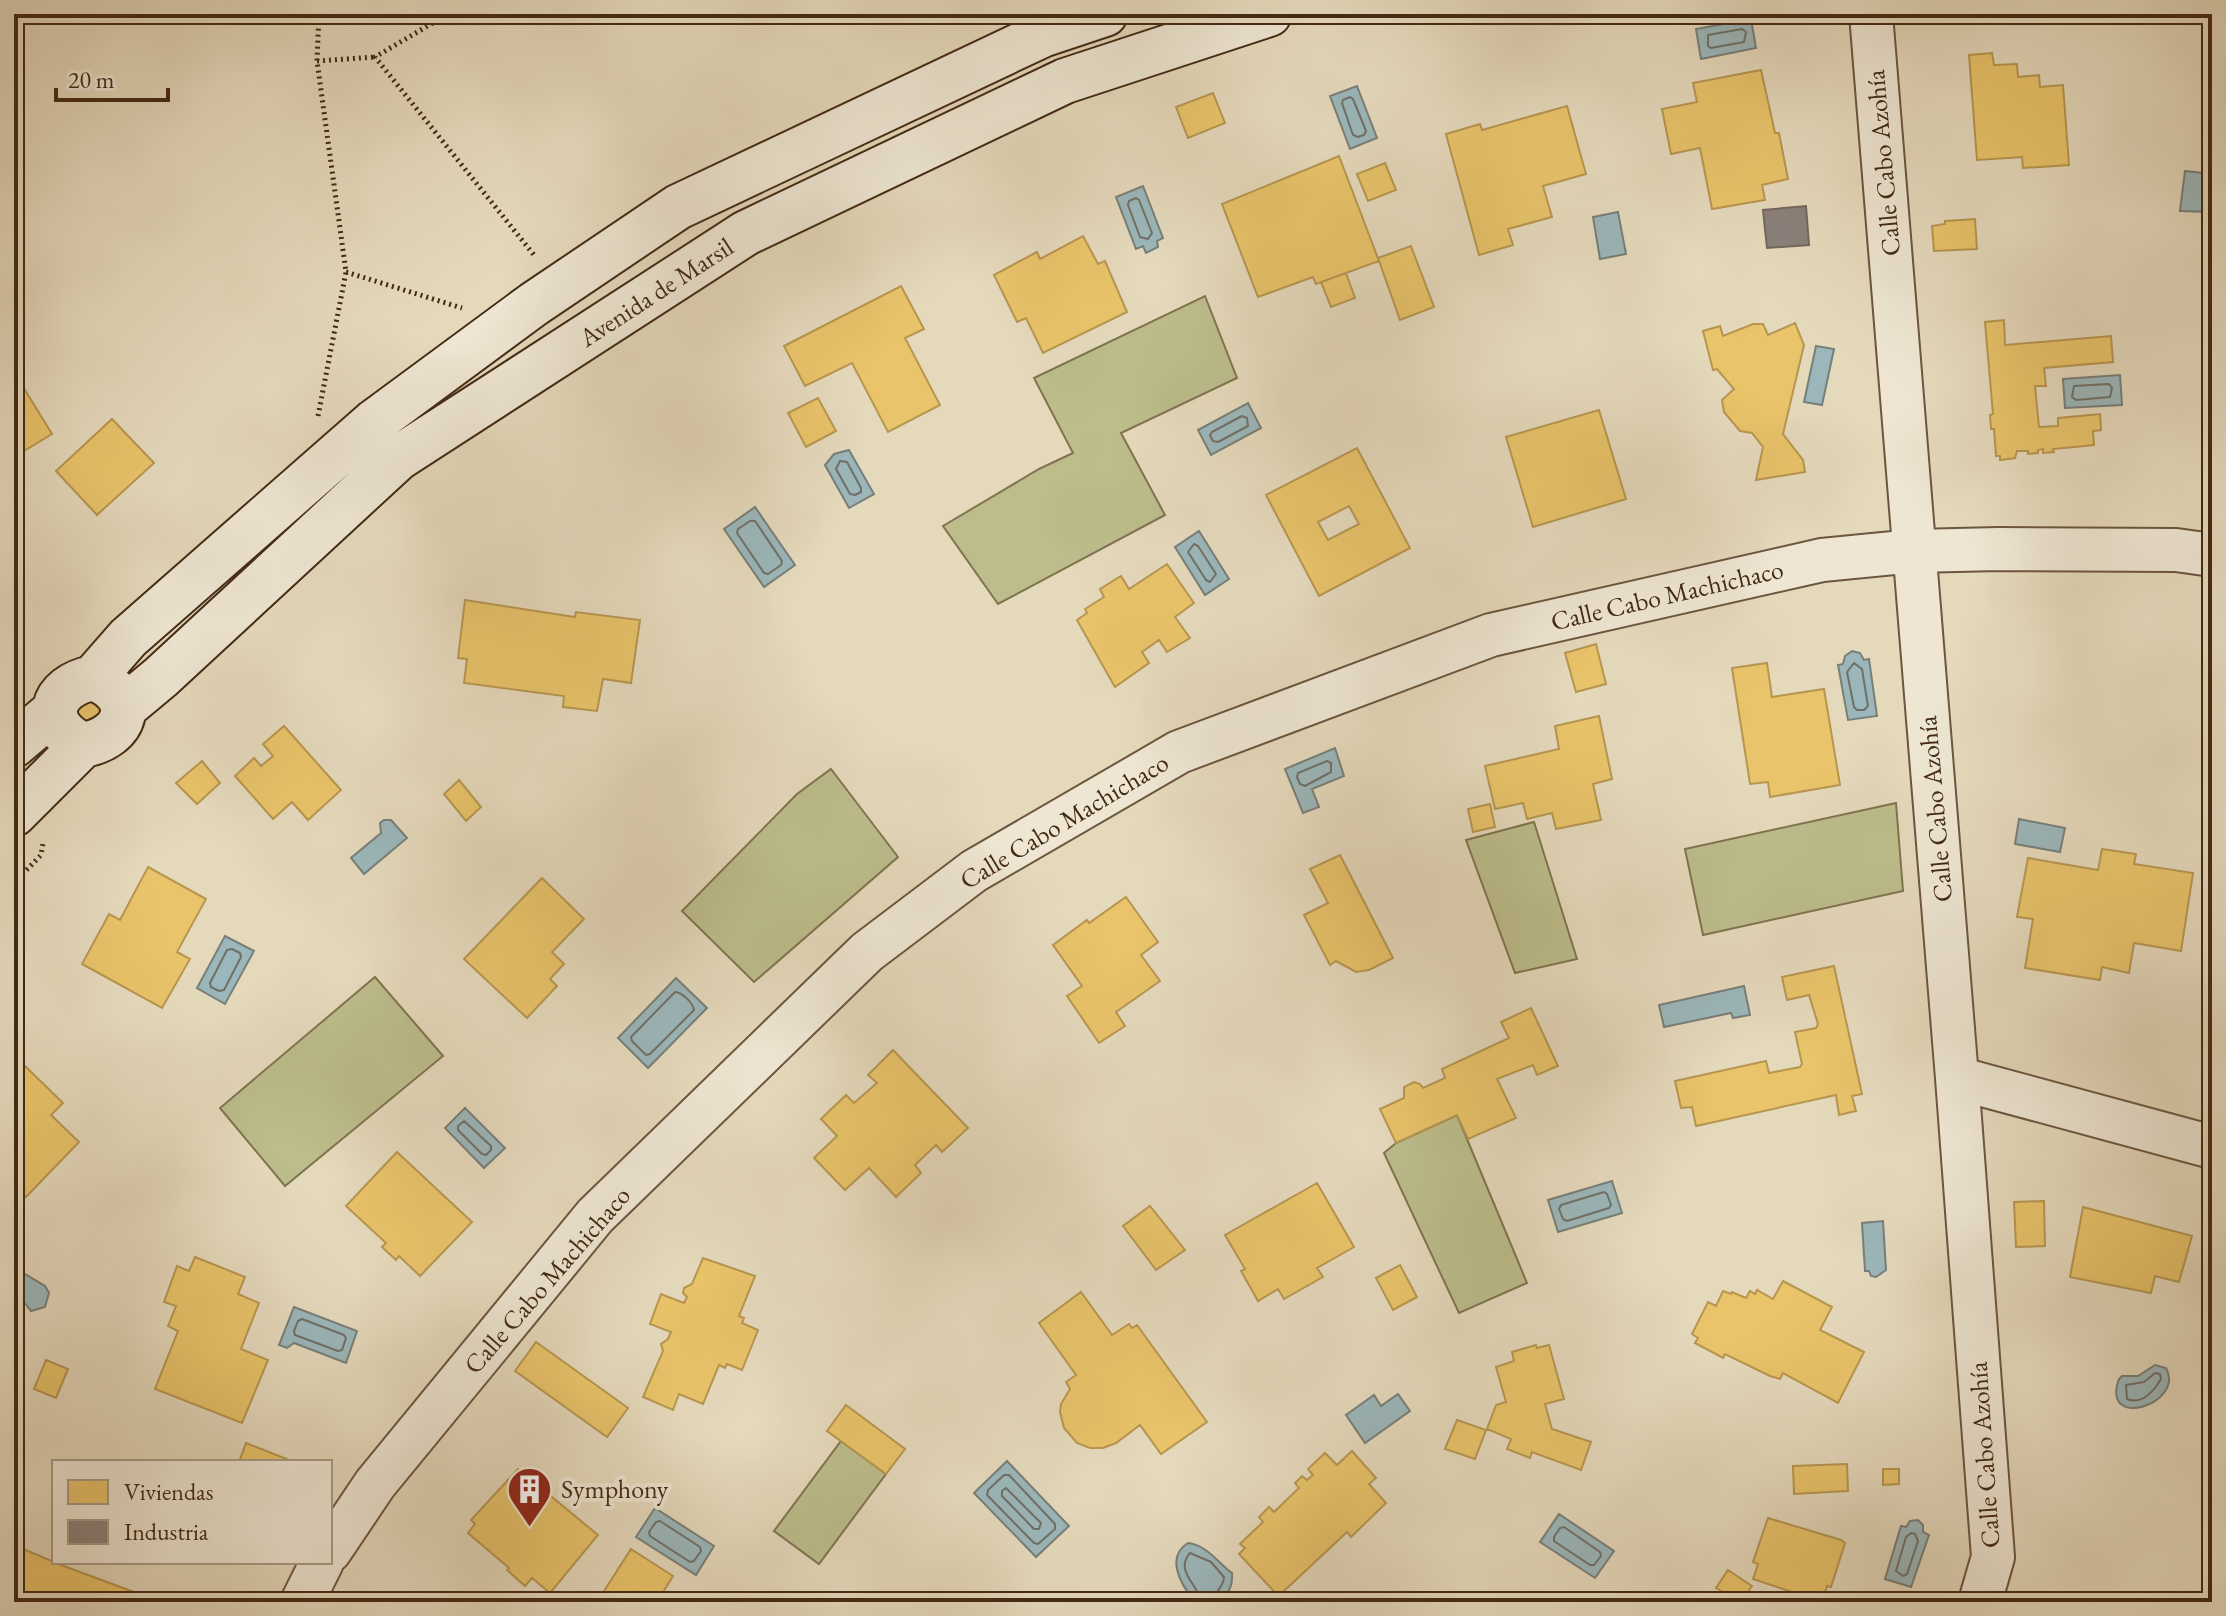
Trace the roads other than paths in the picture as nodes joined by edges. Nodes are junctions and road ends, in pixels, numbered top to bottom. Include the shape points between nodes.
1 (1105, 14) edge
2 (1269, 14) edge
3 (1871, 14) edge
4 (1914, 551) junction
5 (2212, 555) edge
6 (93, 678) junction
7 (125, 707) junction
8 (53, 712) junction
9 (14, 745) edge
10 (83, 745) junction
11 (14, 814) edge
12 (1957, 1078) junction
13 (2212, 1147) edge
14 (332, 1548) edge
15 (321, 1564) edge
16 (302, 1602) edge
17 (1980, 1602) edge

1 - 6 street via 1042,35 678,207 374,422 128,638
2 - 7 street, Avenida de Marsil via 1065,81 746,233 398,458
3 - 4 street, Calle Cabo Azohía
4 - 5 street, Calle Cabo Machichaco via 2176,550
4 - 12 street, Calle Cabo Azohía
4 - 14 street, Calle Cabo Machichaco via 1822,560 1491,635 1179,752 974,871 867,952 595,1216 375,1484
6 - 7 street via 115,689
6 - 8 street via 69,688
7 - 10 street via 110,733
8 - 9 street
8 - 10 street via 62,732
10 - 11 street
12 - 13 street
12 - 17 street, Calle Cabo Azohía via 1993,1557
15 - 16 street

